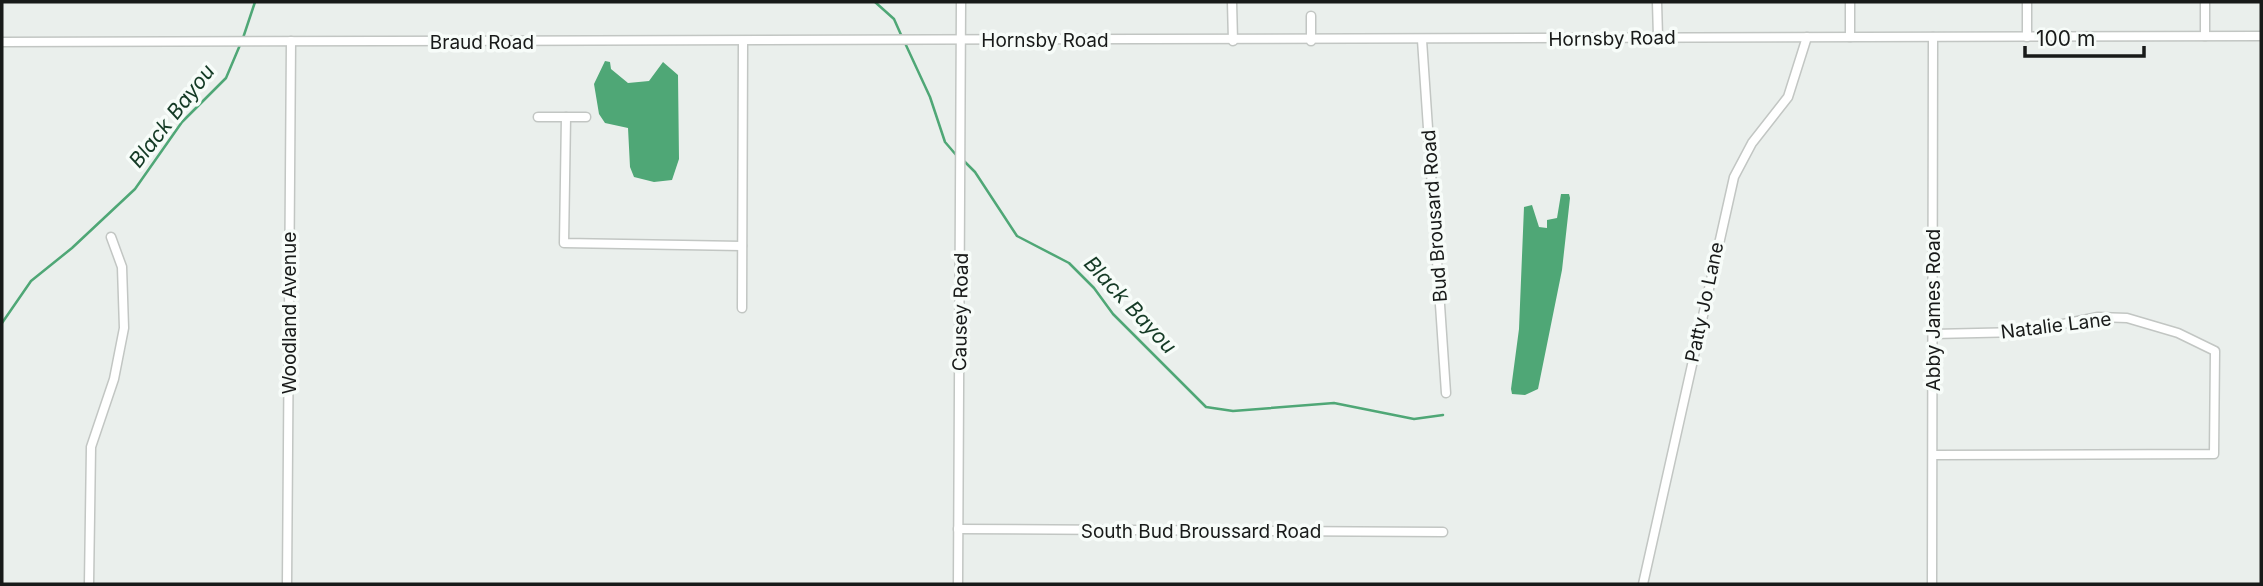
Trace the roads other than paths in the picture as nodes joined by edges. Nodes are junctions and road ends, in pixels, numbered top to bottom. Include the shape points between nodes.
1 (961, 2) edge
2 (1232, 2) edge
3 (1657, 2) edge
4 (1850, 2) edge
5 (2027, 2) edge
6 (2206, 2) edge
7 (1311, 16) dead end
8 (2205, 36) junction
9 (2261, 36) edge
10 (1658, 37) junction
11 (1807, 37) junction
12 (1850, 37) junction
13 (1933, 37) junction
14 (2027, 37) junction
15 (962, 39) junction
16 (1422, 40) junction
17 (291, 41) junction
18 (1233, 41) junction
19 (1311, 41) junction
20 (2, 42) edge
21 (743, 42) junction
22 (538, 117) dead end
23 (566, 117) junction
24 (586, 117) dead end
25 (111, 237) dead end
26 (742, 246) junction
27 (742, 308) dead end
28 (1933, 334) junction
29 (1446, 393) dead end
30 (1934, 455) junction
31 (958, 529) junction
32 (1443, 532) dead end
33 (89, 584) edge
34 (287, 584) edge
35 (957, 584) edge
36 (1643, 584) edge
37 (1932, 584) edge

1 - 15 street, Causey Road
2 - 18 street
3 - 10 street
4 - 12 street
5 - 14 street
6 - 8 street
7 - 19 street
8 - 9 street, Hornsby Road
8 - 14 street, Hornsby Road
10 - 11 street, Hornsby Road
10 - 16 street, Hornsby Road
11 - 12 street, Hornsby Road
11 - 36 street, Patty Jo Lane via 1788,97 1752,143 1734,177
12 - 13 street, Hornsby Road
13 - 14 street, Hornsby Road
13 - 28 street, Abby James Road
15 - 18 street, Hornsby Road
15 - 21 street, Braud Road
15 - 31 street, Causey Road
16 - 19 street, Hornsby Road
16 - 29 street, Bud Brousard Road
17 - 20 street, Braud Road
17 - 21 street, Braud Road
17 - 34 street, Woodland Avenue
18 - 19 street, Hornsby Road
21 - 26 street
22 - 23 street
23 - 24 street
23 - 26 street via 564,243
25 - 33 street via 122,267 124,328 114,379 91,447
26 - 27 street
28 - 30 street, Abby James Road
28 - 30 street, Natalie Lane via 2022,332 2098,317 2127,317 2215,351 2214,454
30 - 37 street, Abby James Road
31 - 32 street, South Bud Broussard Road
31 - 35 street, Causey Road

